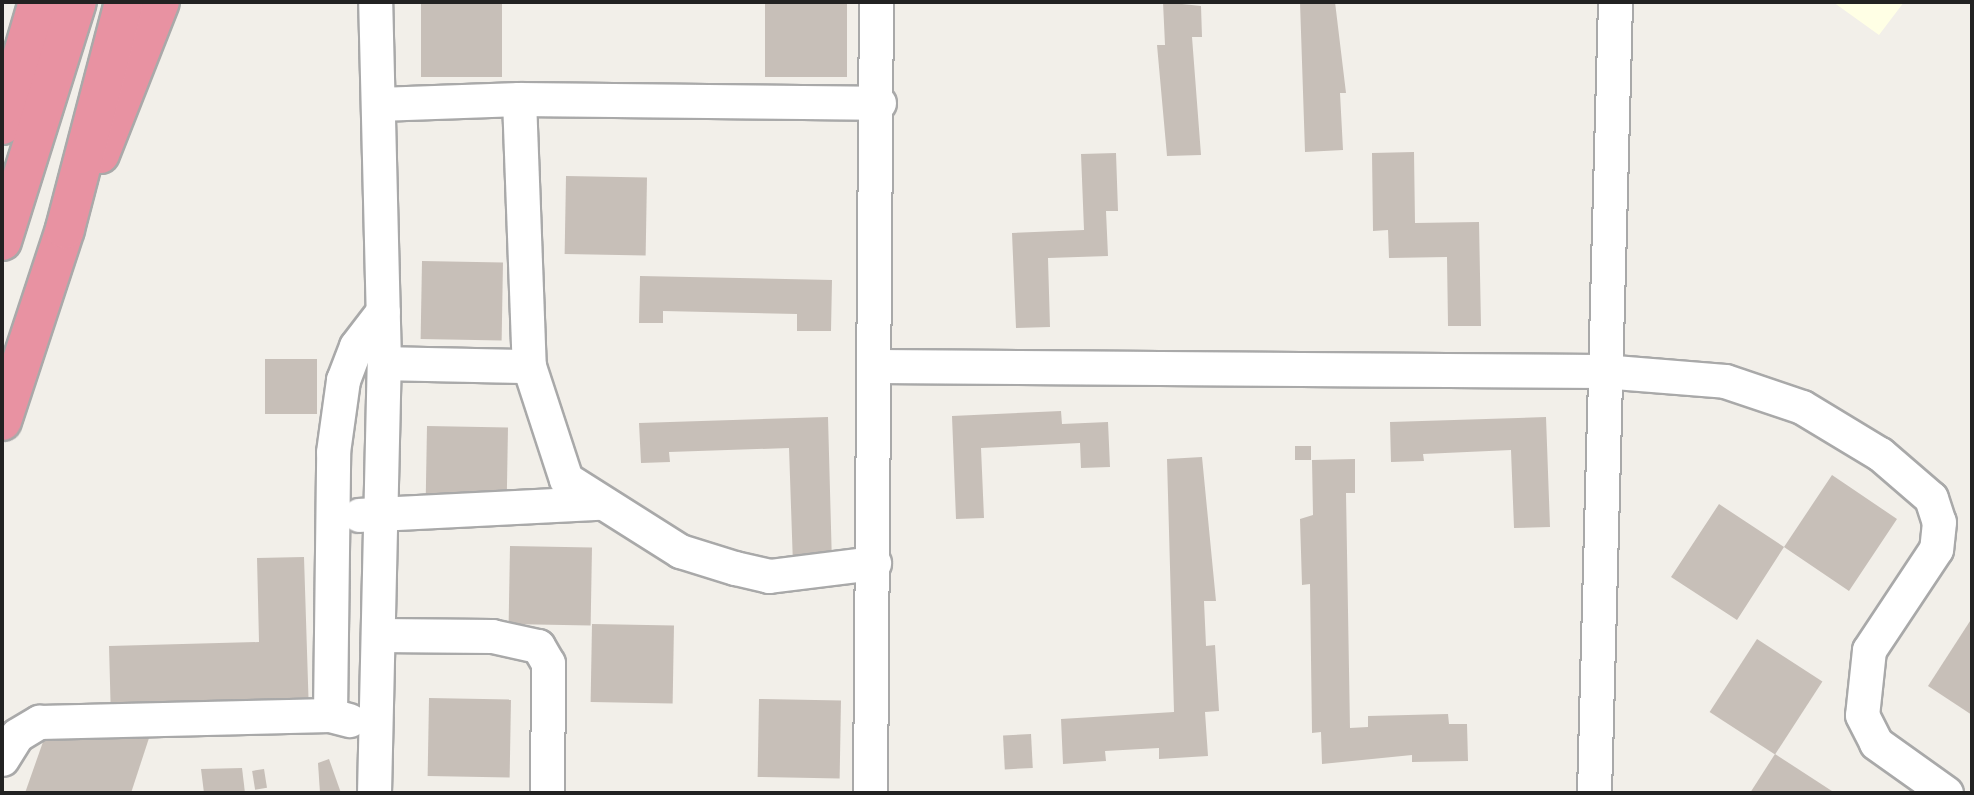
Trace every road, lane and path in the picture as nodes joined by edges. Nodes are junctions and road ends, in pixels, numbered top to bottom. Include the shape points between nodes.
1 (38, 2) edge
2 (77, 2) edge
3 (124, 2) edge
4 (159, 2) edge
5 (375, 2) edge
6 (876, 2) edge
7 (1615, 2) edge
8 (519, 99) junction
9 (879, 103) junction
10 (378, 104) junction
11 (2, 125) edge
12 (65, 229) junction
13 (2, 241) edge
14 (383, 310) junction
15 (384, 363) junction
16 (528, 366) junction
17 (877, 366) junction
18 (1602, 371) junction
19 (2, 421) edge
20 (598, 503) junction
21 (380, 514) junction
22 (334, 515) junction
23 (874, 563) junction
24 (378, 635) junction
25 (330, 715) junction
26 (375, 727) junction
27 (2, 759) edge
28 (374, 793) edge
29 (547, 793) edge
30 (870, 793) edge
31 (1594, 793) edge
32 (1946, 793) edge

1 - 11 highway
2 - 13 highway
3 - 12 highway
4 - 12 highway via 131,87
5 - 10 street
6 - 9 street
7 - 18 street
8 - 9 street
8 - 10 street
8 - 16 street
9 - 17 street
10 - 14 street
12 - 19 highway
14 - 15 street
14 - 22 street via 356,346 343,380 333,452
15 - 16 street
15 - 21 street
16 - 20 street via 566,479
17 - 18 street
17 - 23 street
18 - 31 street
18 - 32 street via 1725,381 1802,407 1880,454 1931,498 1939,522 1936,549 1869,650 1862,715 1876,743
20 - 21 street
20 - 23 street via 680,551 769,576
21 - 22 street
21 - 24 street
22 - 25 street
23 - 30 street
24 - 26 street
24 - 29 street via 492,636 538,646 548,663
25 - 26 street
25 - 27 street via 39,722 18,735
26 - 28 street

